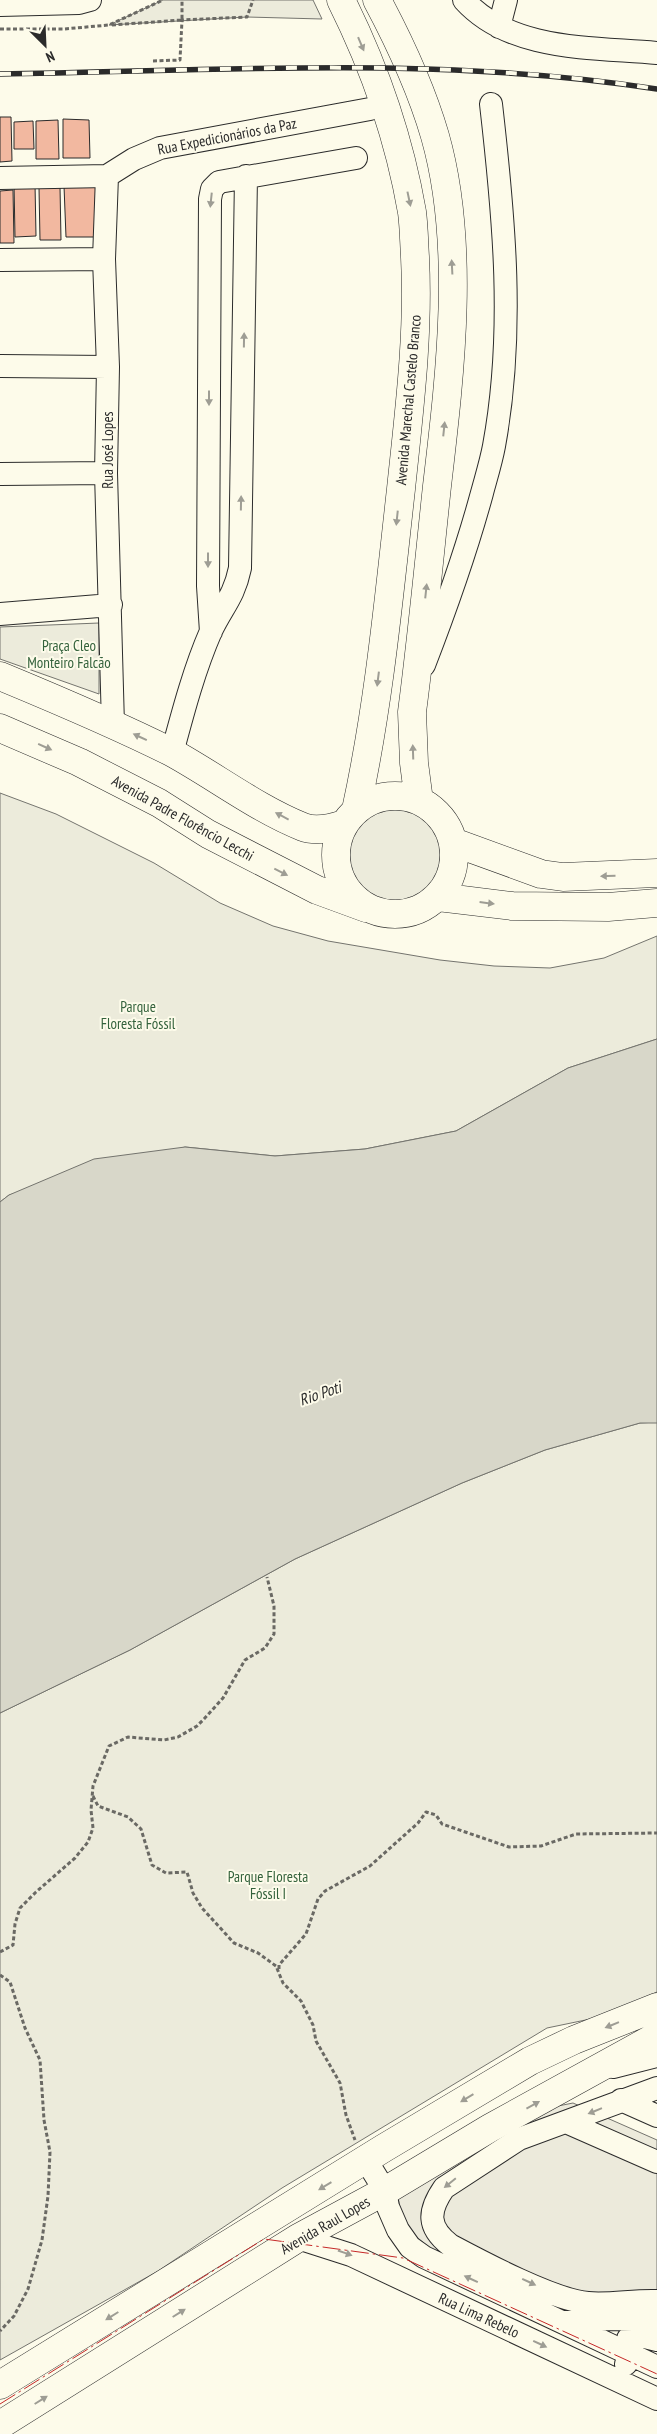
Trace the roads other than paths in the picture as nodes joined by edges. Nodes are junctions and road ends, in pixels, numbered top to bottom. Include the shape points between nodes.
1 (90, 0) edge
2 (341, 0) edge
3 (377, 0) edge
4 (464, 0) edge
5 (506, 0) edge
6 (0, 5) edge
7 (499, 28) junction
8 (657, 52) edge
9 (491, 104) dead end
10 (370, 109) dead end
11 (356, 158) dead end
12 (106, 176) junction
13 (246, 176) junction
14 (0, 178) edge
15 (104, 259) junction
16 (0, 260) edge
17 (0, 366) edge
18 (108, 367) junction
19 (243, 370) junction
20 (209, 371) junction
21 (106, 473) junction
22 (0, 474) edge
23 (111, 605) junction
24 (0, 614) edge
25 (211, 632) junction
26 (0, 676) edge
27 (415, 692) junction
28 (113, 725) junction
29 (0, 728) edge
30 (172, 753) junction
31 (419, 801) junction
32 (350, 817) junction
33 (454, 842) junction
34 (657, 873) edge
35 (438, 896) junction
36 (657, 903) edge
37 (366, 908) junction
38 (657, 2007) edge
39 (655, 2043) edge
40 (657, 2088) edge
41 (621, 2100) junction
42 (657, 2116) edge
43 (566, 2122) junction
44 (362, 2154) junction
45 (657, 2162) edge
46 (385, 2191) junction
47 (298, 2238) junction
48 (657, 2301) edge
49 (657, 2320) edge
50 (563, 2322) junction
51 (657, 2332) edge
52 (587, 2334) junction
53 (657, 2340) edge
54 (631, 2355) junction
55 (657, 2368) edge
56 (618, 2380) junction
57 (0, 2386) edge
58 (657, 2399) edge
59 (0, 2425) edge

1 - 6 street
2 -> 32 main road, Avenida Marechal Castelo Branco via 387,106 396,138 412,213 417,295 411,390 393,562 371,734
27 -> 3 main road via 451,364 453,288 448,208 436,137 417,82
4 - 7 street
5 - 7 street
7 - 8 street via 512,34 564,45
9 - 27 street via 506,264 505,341 496,431 465,557
10 - 12 street, Rua Expedicionários da Paz via 160,148
11 - 13 street
12 - 14 street
12 - 15 street, Rua José Lopes
19 -> 13 street
13 -> 20 street via 219,182 212,189
15 - 16 street
15 - 18 street, Rua José Lopes
17 - 18 street
18 - 21 street, Rua José Lopes
19 - 20 street
25 -> 19 street via 236,587 240,568
20 -> 25 street via 208,586
21 - 22 street
21 - 23 street, Rua José Lopes
23 - 24 street
23 - 28 street, Rua José Lopes
25 - 30 street via 190,686
26 - 28 main road
31 -> 27 main road via 412,712
30 -> 28 main road
29 -> 37 main road, Avenida Padre Florêncio Lecchi via 79,762 317,890
32 -> 30 main road via 330,829 305,828
31 - 32 main road via 398,796 376,799
31 - 33 main road via 435,810 447,825
32 - 37 main road via 335,860 340,879 350,896
34 -> 33 main road via 572,877 541,874
33 - 35 main road via 455,861 450,880
35 -> 36 main road via 512,906 608,907
35 - 37 main road via 423,908 404,914 384,914
38 -> 44 main road via 530,2061
46 -> 39 main road, Avenida Raul Lopes via 588,2074
40 - 41 street
41 - 42 street
41 -> 43 street
43 - 45 street
43 -> 48 street via 518,2139 444,2188 432,2211 432,2224 438,2235 467,2254 555,2294 587,2303
44 - 46 street, Rua Lima Rebelo
44 -> 57 main road
46 - 47 main road, Avenida Raul Lopes
50 -> 46 street, Rua Lima Rebelo via 424,2257 410,2247 393,2220
47 -> 56 street, Rua Lima Rebelo via 351,2255
59 -> 47 main road, Avenida Raul Lopes
49 - 50 street
50 - 52 street, Rua Lima Rebelo
51 - 52 street via 609,2330
52 - 54 street, Rua Lima Rebelo
53 - 54 street via 641,2336 628,2339
54 - 55 street, Rua Lima Rebelo
54 - 56 street
56 - 58 street, Rua Lima Rebelo

